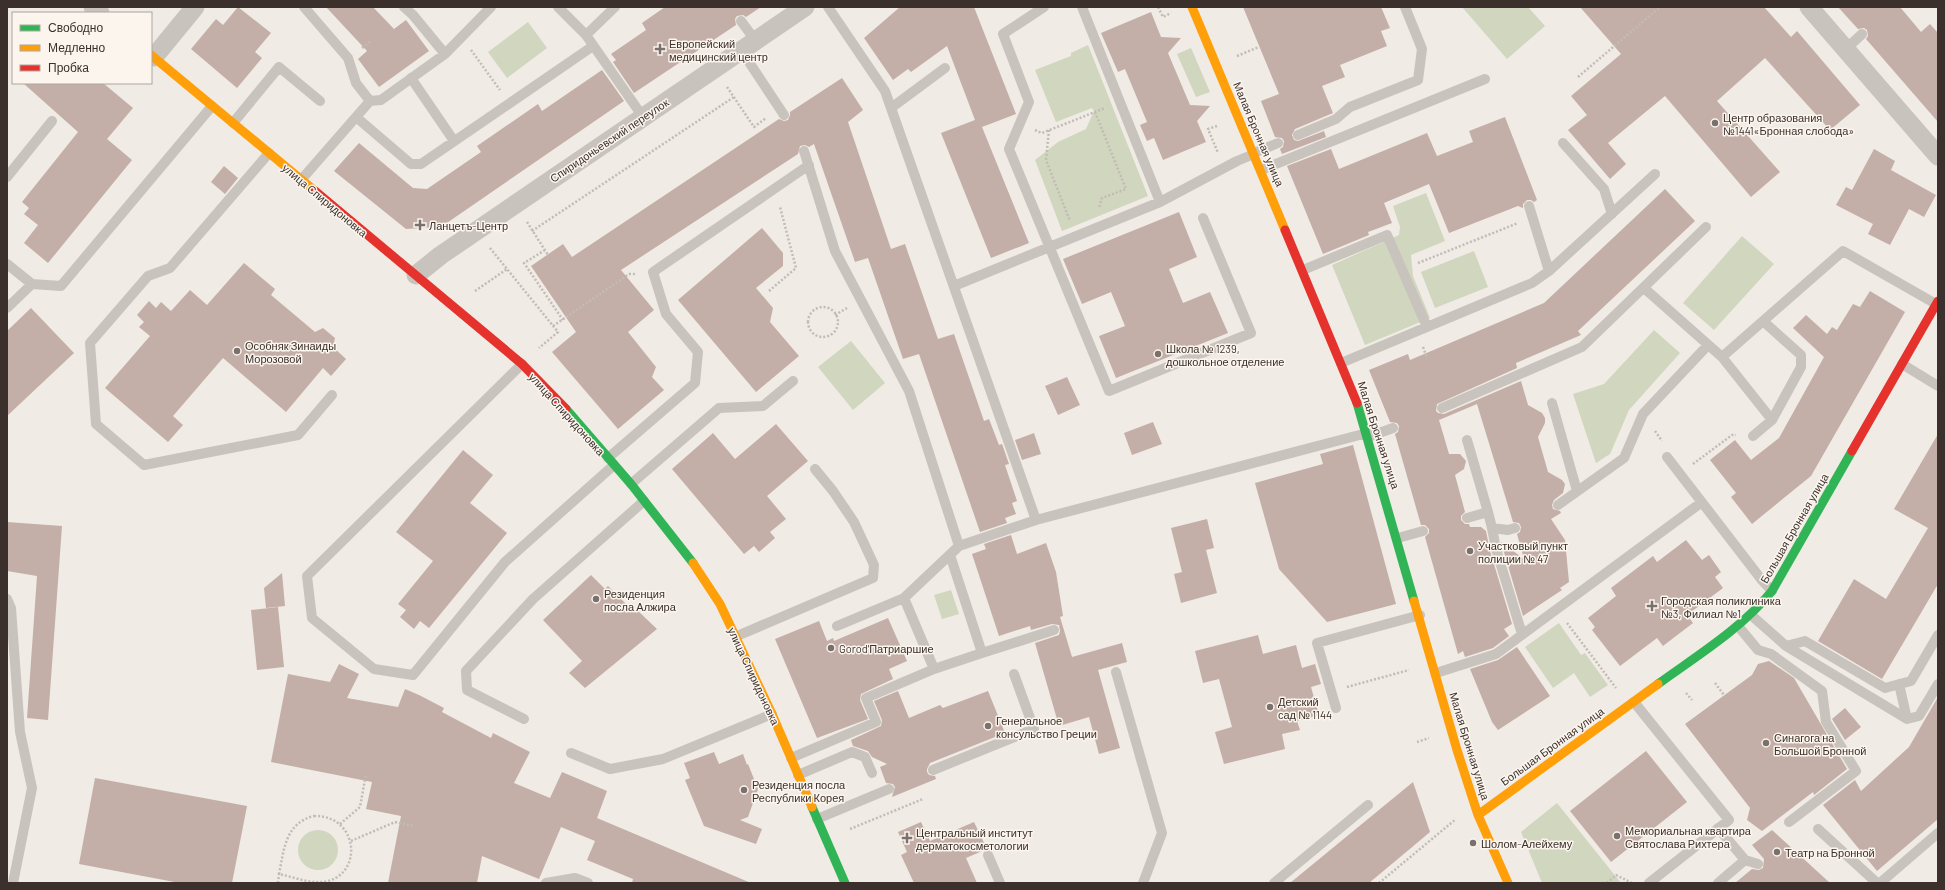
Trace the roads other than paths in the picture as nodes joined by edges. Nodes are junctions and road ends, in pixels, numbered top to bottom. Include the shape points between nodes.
1 (195, 7) edge
2 (304, 7) edge
3 (404, 7) edge
4 (492, 7) edge
5 (558, 7) edge
6 (615, 7) edge
7 (805, 7) edge
8 (828, 7) edge
9 (1044, 7) edge
10 (1082, 7) edge
11 (1192, 7) edge
12 (1405, 7) edge
13 (1809, 7) edge
14 (741, 21) dead end
15 (1862, 34) dead end
16 (586, 35) junction
17 (748, 45) junction
18 (593, 46) junction
19 (1846, 49) junction
20 (445, 54) junction
21 (152, 56) edge
22 (945, 68) dead end
23 (411, 78) junction
24 (1485, 79) dead end
25 (320, 101) dead end
26 (370, 101) junction
27 (212, 106) junction
28 (891, 108) junction
29 (782, 112) road end
30 (356, 117) junction
31 (643, 117) junction
32 (52, 121) dead end
33 (233, 123) junction
34 (1298, 135) dead end
35 (454, 141) junction
36 (1278, 143) dead end
37 (1563, 143) dead end
38 (804, 151) dead end
39 (269, 153) junction
40 (1254, 154) junction
41 (1938, 156) edge
42 (809, 165) junction
43 (1261, 170) junction
44 (1655, 174) dead end
45 (7, 177) edge
46 (301, 180) junction
47 (1160, 202) junction
48 (1528, 206) dead end
49 (1612, 214) junction
50 (1203, 218) dead end
51 (1706, 227) dead end
52 (1049, 247) junction
53 (7, 264) edge
54 (1302, 270) junction
55 (1549, 271) junction
56 (416, 275) junction
57 (32, 284) junction
58 (954, 286) junction
59 (1644, 288) junction
60 (1937, 303) edge
61 (7, 308) edge
62 (1763, 321) junction
63 (1427, 327) junction
64 (1708, 346) junction
65 (1722, 358) junction
66 (1341, 362) junction
67 (522, 364) junction
68 (1902, 364) junction
69 (793, 381) dead end
70 (1938, 386) edge
71 (332, 395) dead end
72 (1552, 403) dead end
73 (1442, 408) dead end
74 (1772, 420) junction
75 (1393, 428) dead end
76 (1368, 435) junction
77 (1753, 436) road end
78 (1467, 440) dead end
79 (1667, 457) road end
80 (611, 462) junction
81 (815, 469) dead end
82 (631, 484) junction
83 (1578, 491) junction
84 (644, 501) junction
85 (1702, 502) junction
86 (1558, 505) dead end
87 (1488, 512) junction
88 (1467, 518) dead end
89 (1036, 520) junction
90 (1492, 528) junction
91 (1515, 528) dead end
92 (1423, 531) dead end
93 (1398, 538) junction
94 (959, 546) junction
95 (950, 555) junction
96 (1772, 591) junction
97 (904, 598) junction
98 (7, 599) edge
99 (1420, 615) junction
100 (1751, 615) junction
101 (837, 626) dead end
102 (1738, 626) junction
103 (1054, 630) dead end
104 (1522, 634) junction
105 (1938, 635) edge
106 (737, 636) junction
107 (1786, 646) junction
108 (982, 653) junction
109 (934, 669) junction
110 (1116, 672) dead end
111 (1436, 673) junction
112 (1014, 674) dead end
113 (1899, 684) junction
114 (1938, 684) edge
115 (1634, 702) junction
116 (1336, 708) dead end
117 (772, 714) junction
118 (524, 719) dead end
119 (1907, 719) junction
120 (571, 753) dead end
121 (791, 758) junction
122 (933, 770) dead end
123 (872, 774) dead end
124 (798, 775) junction
125 (889, 789) dead end
126 (1368, 805) dead end
127 (1478, 815) junction
128 (817, 819) junction
129 (1789, 822) dead end
130 (1718, 828) junction
131 (1818, 829) dead end
132 (1938, 833) edge
133 (988, 855) dead end
134 (1746, 860) junction
135 (1758, 864) dead end
136 (13, 883) edge
137 (546, 883) edge
138 (588, 883) edge
139 (845, 883) edge
140 (1000, 883) edge
141 (1143, 883) edge
142 (1274, 883) edge
143 (1508, 883) edge
144 (1649, 883) edge
145 (1718, 883) edge
146 (1879, 883) edge

1 - 21 street
2 - 26 lane via 348,58 356,83
3 - 20 lane via 414,15
4 - 20 lane
5 - 16 lane
6 - 16 lane
7 - 17 street, Спиридоньевский переулок
8 - 28 lane via 885,92
9 - 52 lane via 1003,34 1029,102 1009,149
10 - 47 lane
11 - 40 street, Малая Бронная улица
12 - 34 lane via 1422,49 1418,80 1350,107 1336,120
13 - 19 street
14 - 17 lane
15 - 19 lane
16 - 18 lane
17 - 29 lane
17 - 31 street, Спиридоньевский переулок
18 - 31 lane
18 - 35 lane
19 - 41 street
20 - 23 lane
21 - 27 street, улица Спиридоновка
22 - 28 lane
23 - 26 lane via 381,100
23 - 35 lane
24 - 43 lane
25 - 33 lane via 279,67
26 - 30 lane
27 - 33 street, улица Спиридоновка
27 - 57 lane via 61,286
28 - 58 lane
30 - 35 lane via 411,164 421,164
30 - 46 lane
31 - 56 street, Спиридоньевский переулок via 441,255
32 - 45 lane
33 - 39 street, улица Спиридоновка
36 - 40 lane
37 - 49 lane via 1604,189
38 - 42 lane
39 - 46 street, улица Спиридоновка
39 - 71 lane via 170,268 148,276 90,343 96,424 144,465 298,435
40 - 43 street, Малая Бронная улица
40 - 47 lane
42 - 80 lane via 653,272 666,314 698,352 695,383
42 - 94 lane via 835,251 909,391
43 - 54 street, Малая Бронная улица
44 - 49 lane
46 - 56 street, улица Спиридоновка
47 - 52 lane
48 - 55 lane
49 - 55 lane
50 - 52 lane via 1251,333 1109,391
51 - 59 lane
52 - 58 lane
53 - 57 lane
54 - 63 lane via 1387,235
54 - 66 street, Малая Бронная улица
55 - 63 lane via 1532,283
56 - 67 street, улица Спиридоновка
57 - 61 lane
58 - 89 lane
59 - 64 lane
59 - 73 lane via 1582,347
60 - 62 lane via 1843,251
60 - 68 street, Большая Бронная улица
62 - 65 lane
62 - 74 lane via 1801,355 1801,367
63 - 66 lane
64 - 65 lane
64 - 83 lane via 1643,414 1624,458
65 - 74 lane
66 - 76 street, Малая Бронная улица
67 - 80 street, улица Спиридоновка
67 - 80 lane via 307,576 312,618 374,669 413,675 505,562
68 - 70 lane
68 - 96 street, Большая Бронная улица
69 - 82 lane via 763,406 719,408
72 - 83 lane
74 - 77 lane
75 - 76 lane
76 - 89 lane
76 - 93 street, Малая Бронная улица
78 - 87 lane
79 - 85 lane
80 - 82 street, улица Спиридоновка
81 - 106 lane via 854,522 874,565 873,578
82 - 84 street, улица Спиридоновка
83 - 86 lane
84 - 106 street, улица Спиридоновка via 705,579
84 - 118 lane via 533,599 466,671 467,690
85 - 96 lane
85 - 104 lane
87 - 88 lane
87 - 90 lane
89 - 94 lane
90 - 91 lane
90 - 104 lane
92 - 93 lane
93 - 99 street, Малая Бронная улица
94 - 95 lane
95 - 97 lane
95 - 108 lane
96 - 100 street, Большая Бронная улица
97 - 101 lane
97 - 109 lane
98 - 136 lane via 11,608 20,732 32,788
99 - 111 street, Малая Бронная улица
99 - 116 lane via 1317,643
100 - 102 street, Большая Бронная улица
100 - 107 lane
102 - 115 street, Большая Бронная улица
102 - 129 lane via 1758,650 1771,654 1822,692 1826,722 1856,770
103 - 108 lane
104 - 111 lane via 1496,654
105 - 113 lane via 1911,681
106 - 117 street, улица Спиридоновка
107 - 113 lane via 1805,641 1885,688
107 - 119 lane
108 - 109 lane
109 - 121 lane via 866,698 876,722
110 - 141 lane via 1162,833
111 - 127 street, Малая Бронная улица
112 - 122 lane via 1034,729
113 - 119 lane
114 - 119 lane via 1922,717
115 - 127 street, Большая Бронная улица
115 - 130 lane via 1729,820
117 - 120 lane via 663,759 610,769
117 - 121 street, улица Спиридоновка
121 - 124 street, улица Спиридоновка
123 - 124 lane via 865,758 852,752
124 - 128 street, улица Спиридоновка
125 - 128 lane
126 - 142 lane
127 - 143 street, Малая Бронная улица
128 - 139 street, улица Спиридоновка
130 - 134 lane
130 - 144 lane
131 - 146 lane
132 - 146 lane
133 - 140 lane
134 - 135 lane
134 - 145 lane
137 - 138 lane via 575,878

